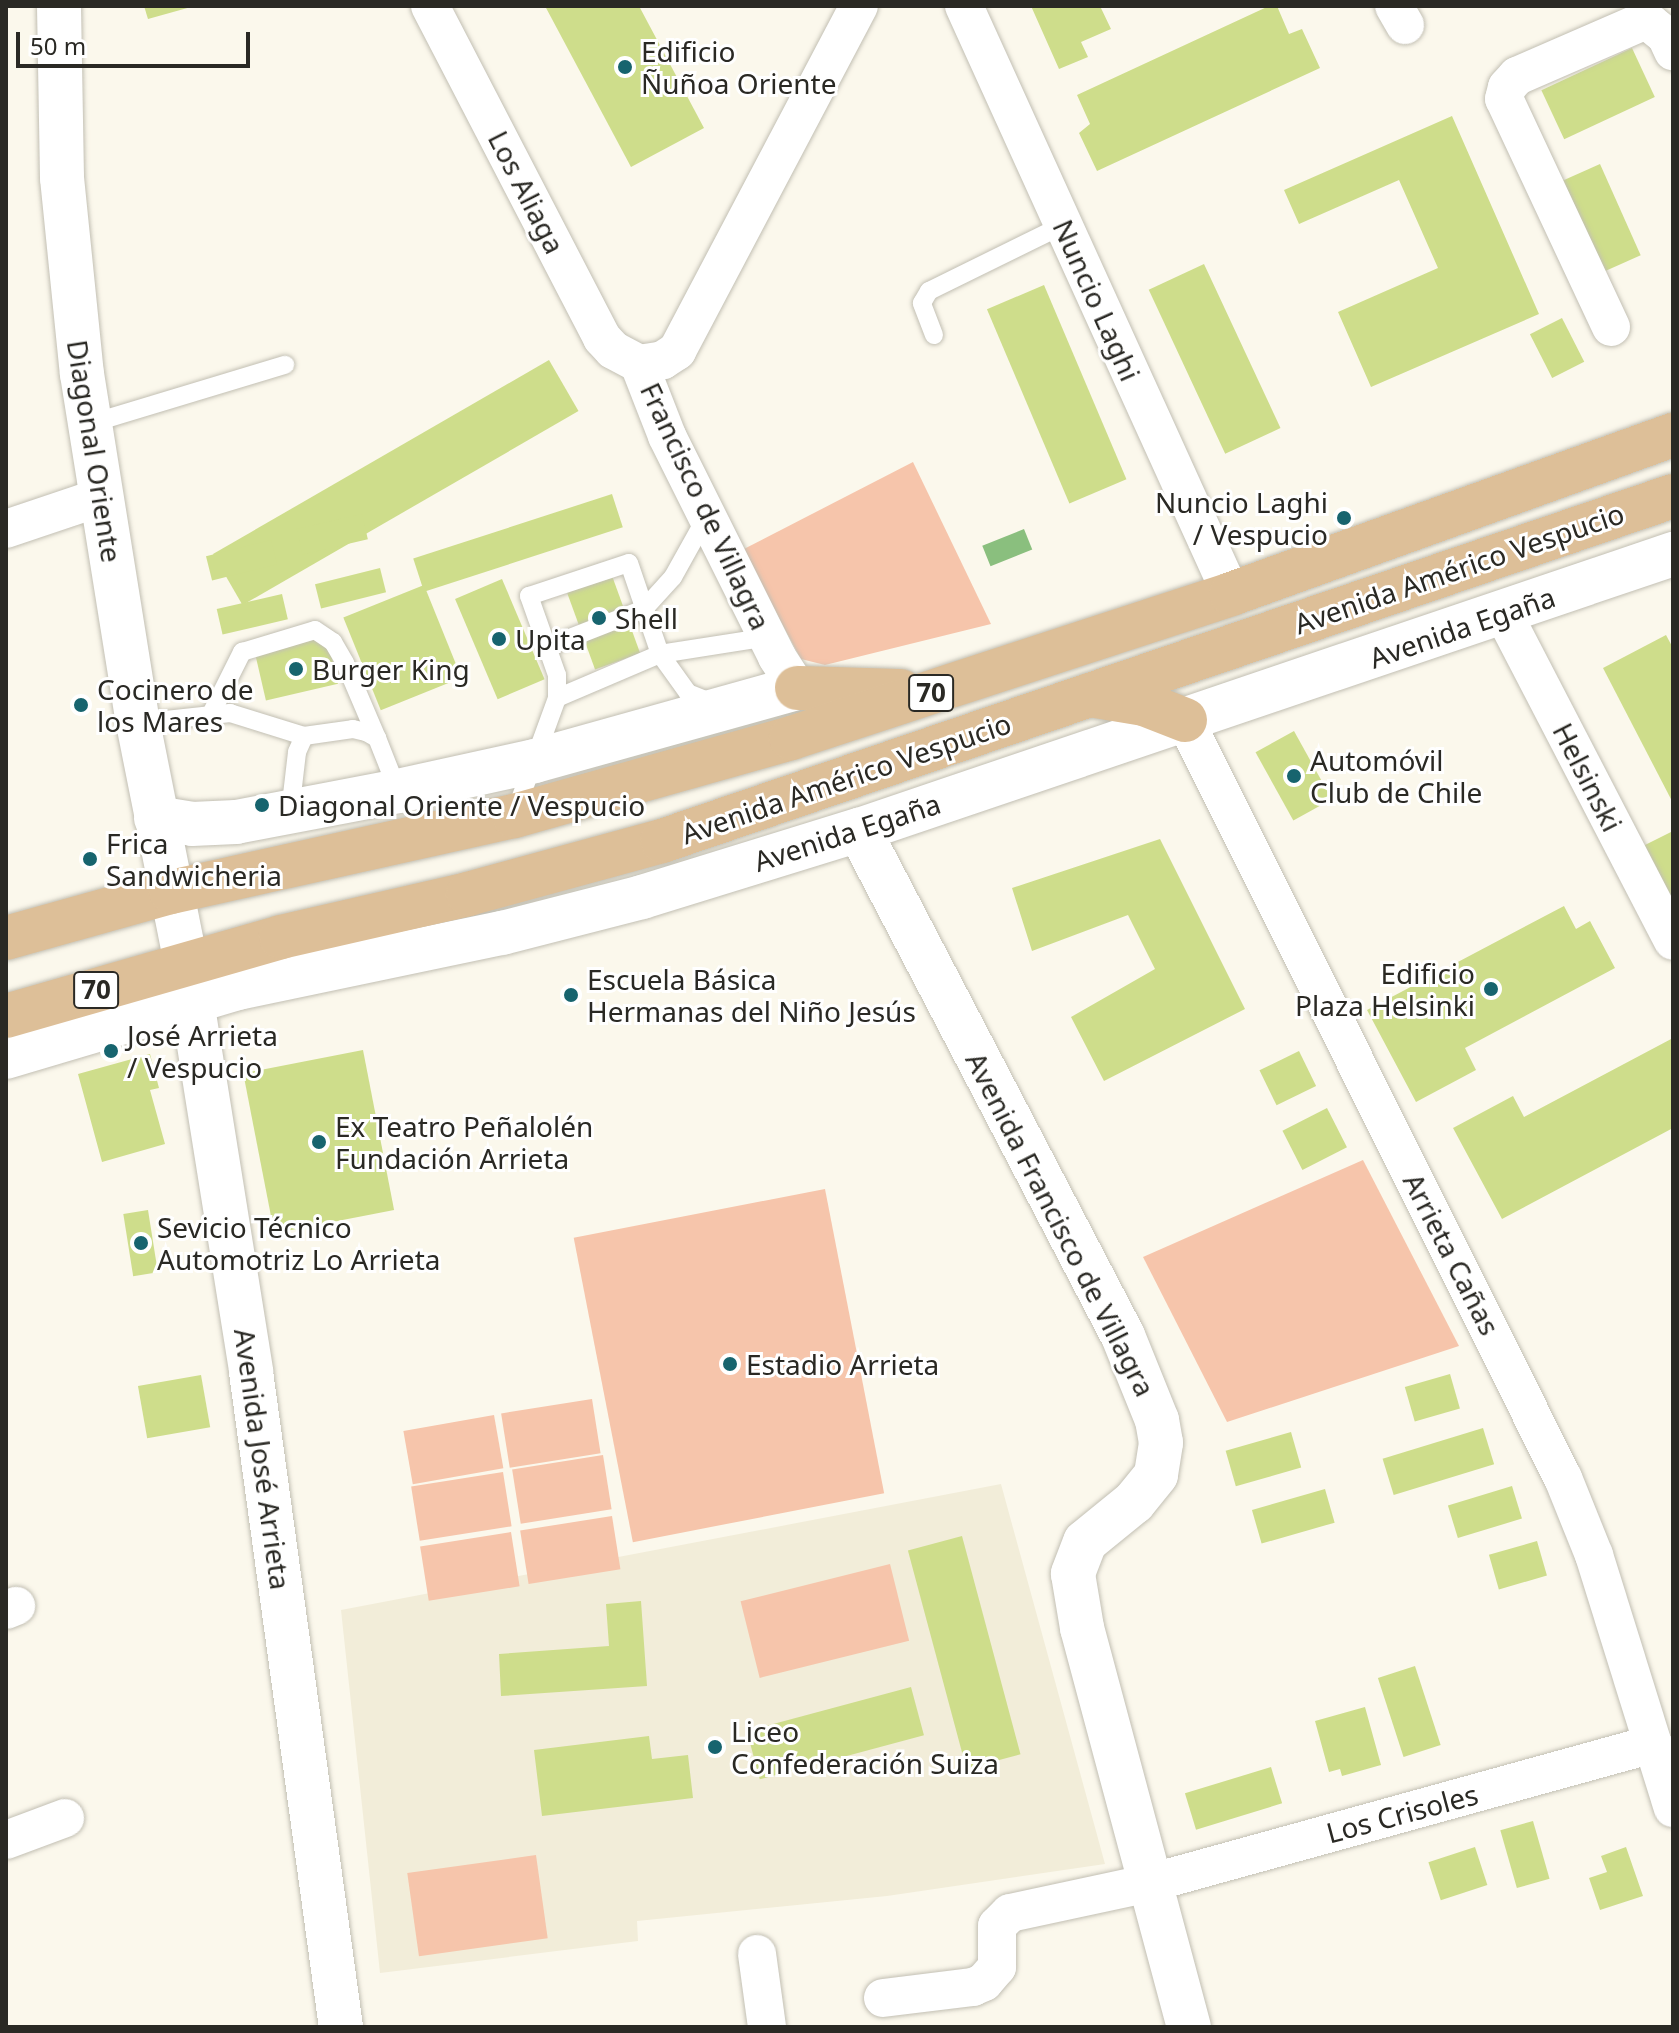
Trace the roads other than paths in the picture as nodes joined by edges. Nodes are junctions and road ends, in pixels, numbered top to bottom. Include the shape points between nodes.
1 (59, 6) edge
2 (430, 6) edge
3 (859, 6) edge
4 (964, 6) edge
5 (1673, 51) edge
6 (1063, 225) junction
7 (1611, 327) dead end
8 (934, 335) dead end
9 (639, 364) junction
10 (285, 365) dead end
11 (89, 424) junction
12 (1673, 435) edge
13 (1673, 496) edge
14 (101, 497) junction
15 (707, 516) junction
16 (6, 529) edge
17 (1673, 554) edge
18 (1231, 594) junction
19 (644, 609) junction
20 (1503, 613) junction
21 (768, 637) junction
22 (547, 647) junction
23 (660, 654) junction
24 (797, 688) junction
25 (936, 692) junction
26 (1088, 695) junction
27 (557, 698) junction
28 (723, 708) junction
29 (210, 716) junction
30 (1185, 720) junction
31 (138, 723) junction
32 (304, 736) junction
33 (377, 738) junction
34 (535, 761) junction
35 (398, 791) junction
36 (290, 813) junction
37 (514, 816) junction
38 (156, 818) junction
39 (859, 830) junction
40 (171, 892) junction
41 (6, 938) edge
42 (1673, 941) edge
43 (188, 982) junction
44 (6, 1016) edge
45 (6, 1057) edge
46 (1653, 1744) junction
47 (1673, 1808) edge
48 (65, 1818) dead end
49 (6, 1840) edge
50 (1150, 1883) junction
51 (757, 1954) dead end
52 (883, 1998) dead end
53 (341, 2027) edge
54 (767, 2027) edge
55 (1189, 2027) edge

1 - 11 street, Diagonal Oriente via 65,227
2 - 9 street, Los Aliaga via 602,338
3 - 9 street, Francisco de Villagra via 677,351
4 - 6 street, Nuncio Laghi
5 - 7 street via 1666,36 1650,23 1639,23 1517,76 1504,99
6 - 8 lane via 929,291 922,303
6 - 18 street, Nuncio Laghi
9 - 15 street, Francisco de Villagra
10 - 11 lane
11 - 14 street, Diagonal Oriente
12 - 18 main road, Avenida Américo Vespucio / 70
13 - 26 main road, Avenida Américo Vespucio / 70
14 - 16 street
14 - 31 street, Diagonal Oriente
15 - 19 lane via 673,577
15 - 21 street, Francisco de Villagra
17 - 20 street, Avenida Egaña
18 - 25 main road, Avenida Américo Vespucio / 70
19 - 22 lane
19 - 22 lane via 629,563 529,596
19 - 23 lane
20 - 30 street, Avenida Egaña
20 - 42 street, Helsinski
21 - 23 lane
21 - 24 street, Francisco de Villagra
22 - 27 lane via 557,675
23 - 27 lane
23 - 28 lane via 688,693
24 - 25 main road
24 - 28 street
25 - 37 main road, Avenida Américo Vespucio / 70
26 - 30 main road via 1144,704
26 - 43 main road, Avenida Américo Vespucio / 70 via 662,841 281,937
27 - 34 lane
28 - 34 street
29 - 31 lane
29 - 32 lane via 230,713
29 - 33 lane via 242,652 315,630 333,642
30 - 39 street, Avenida Egaña
30 - 46 street, Arrieta Cañas via 1563,1478 1594,1555
31 - 38 street, Diagonal Oriente
32 - 33 lane via 353,729
32 - 36 lane via 297,752
33 - 35 lane
34 - 35 street
34 - 37 lane
35 - 36 street
36 - 38 street via 214,824
37 - 40 main road, Avenida Américo Vespucio / 70
38 - 40 street, Diagonal Oriente
39 - 43 street, Avenida Egaña via 542,923
39 - 50 street, Avenida Francisco de Villagra via 1123,1336 1157,1420 1161,1443 1156,1475 1134,1502 1085,1542 1073,1574 1082,1628
40 - 41 main road, Avenida Américo Vespucio / 70
40 - 43 street, Avenida José Arrieta
43 - 44 main road, Avenida Américo Vespucio / 70
43 - 45 street, Avenida Egaña
43 - 53 street, Avenida José Arrieta via 255,1404
46 - 47 street, Arrieta Cañas
46 - 50 street, Los Crisoles
48 - 49 street
50 - 52 street, Los Crisoles via 1010,1913 997,1926 997,1967 984,1982
50 - 55 street, Avenida Francisco de Villagra
51 - 54 street

